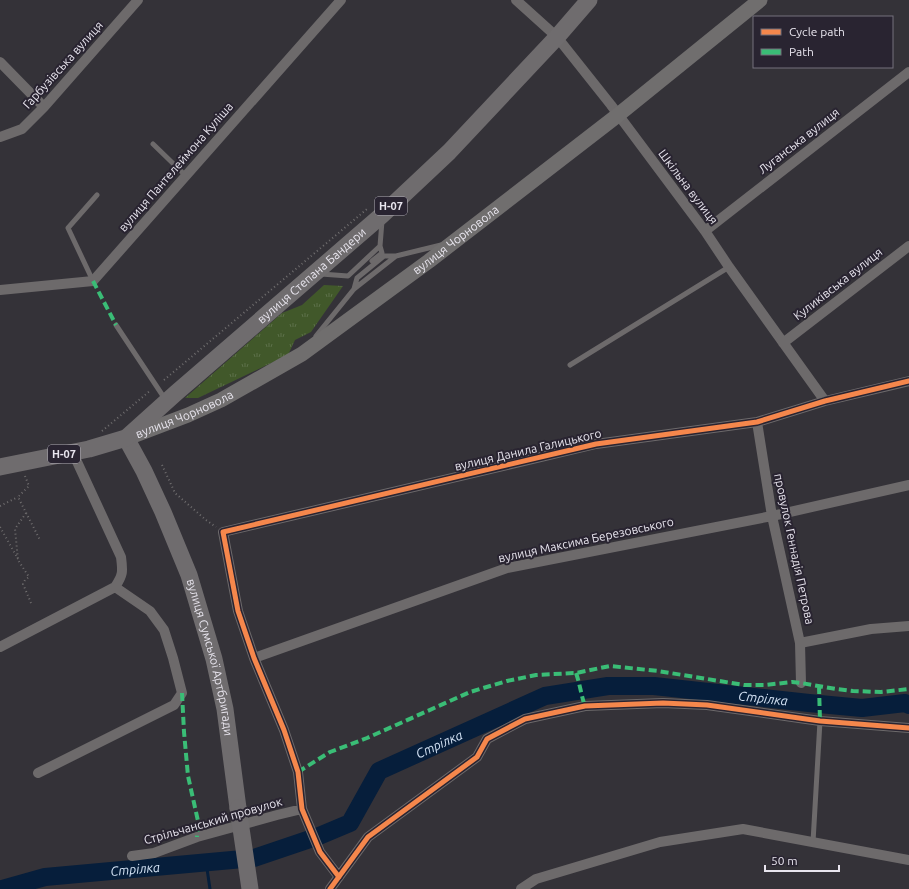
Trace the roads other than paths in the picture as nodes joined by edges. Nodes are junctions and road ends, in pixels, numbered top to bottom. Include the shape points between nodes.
1 (138, 0) edge
2 (341, 0) edge
3 (516, 0) edge
4 (588, 0) edge
5 (760, 0) edge
6 (557, 36) junction
7 (0, 62) edge
8 (909, 72) edge
9 (44, 106) junction
10 (618, 115) junction
11 (0, 137) edge
12 (153, 144) dead end
13 (186, 176) junction
14 (97, 195) dead end
15 (375, 212) junction
16 (705, 231) junction
17 (453, 242) junction
18 (909, 246) edge
19 (729, 267) junction
20 (314, 274) junction
21 (93, 281) junction
22 (0, 290) edge
23 (116, 324) dead end
24 (783, 343) junction
25 (302, 354) junction
26 (570, 365) dead end
27 (909, 381) edge
28 (171, 397) junction
29 (825, 401) junction
30 (188, 415) junction
31 (757, 422) junction
32 (126, 438) junction
33 (73, 452) junction
34 (0, 468) edge
35 (909, 485) edge
36 (772, 516) junction
37 (115, 587) junction
38 (909, 626) edge
39 (800, 643) junction
40 (0, 647) edge
41 (254, 658) junction
42 (801, 682) dead end
43 (820, 721) junction
44 (909, 728) edge
45 (38, 773) dead end
46 (303, 813) junction
47 (813, 842) junction
48 (132, 856) dead end
49 (909, 860) edge
50 (339, 876) junction
51 (250, 889) edge
52 (330, 889) edge
53 (521, 889) edge

1 - 9 street, Гарбузівська вулиця
2 - 13 street, вулиця Пантелеймона Куліша
3 - 6 street, Шкільна вулиця
4 - 6 main road, вулиця Степана Бандери / Н-07
5 - 10 main road, вулиця Чорновола
6 - 10 street, Шкільна вулиця
6 - 15 main road, вулиця Степана Бандери / Н-07 via 449,152
7 - 9 street
8 - 16 street, Луганська вулиця
9 - 11 street, Гарбузівська вулиця via 22,129
10 - 16 street, Шкільна вулиця
10 - 17 main road, вулиця Чорновола
12 - 13 lane
13 - 21 street, вулиця Пантелеймона Куліша
14 - 21 lane via 68,228
15 - 20 main road, вулиця Степана Бандери / Н-07
15 - 20 lane via 380,246 348,276
16 - 19 street, Шкільна вулиця
17 - 25 main road, вулиця Чорновола
17 - 25 lane via 396,256 354,289
18 - 24 street, Куликівська вулиця
19 - 24 street, Шкільна вулиця
19 - 26 lane
20 - 28 main road, вулиця Степана Бандери / Н-07
21 - 22 street
23 - 28 lane via 156,385
24 - 29 street, Шкільна вулиця
25 - 30 main road, вулиця Чорновола via 221,400
27 - 29 street, вулиця Данила Галицького
28 - 30 main road via 176,412
28 - 32 main road, вулиця Степана Бандери / Н-07
29 - 31 street, вулиця Данила Галицького
30 - 32 main road, вулиця Чорновола
31 - 36 street, провулок Геннадія Петрова
31 - 41 street, вулиця Данила Галицького via 596,444 223,532 238,611
32 - 33 main road, Н-07
32 - 51 main road, вулиця Сумської Артбригади, bridge via 163,512 189,575 214,659 224,709
33 - 34 main road, Н-07
33 - 37 street via 121,557 122,576
35 - 36 street, вулиця Максима Березовського
36 - 39 street, провулок Геннадія Петрова
36 - 41 street, вулиця Максима Березовського via 507,568
37 - 40 street
37 - 45 street via 150,611 164,630 182,693 174,705
38 - 39 street via 871,629
39 - 42 street, провулок Геннадія Петрова
41 - 46 street via 284,730 298,772
43 - 44 street
43 - 47 lane
43 - 50 street via 707,705 663,703 586,706 525,718 487,738 477,757 368,837
46 - 48 street, Стрільчанський провулок via 277,815 154,853
46 - 50 street via 320,852
47 - 49 street
47 - 53 street via 743,829 660,842 536,879
50 - 52 street

